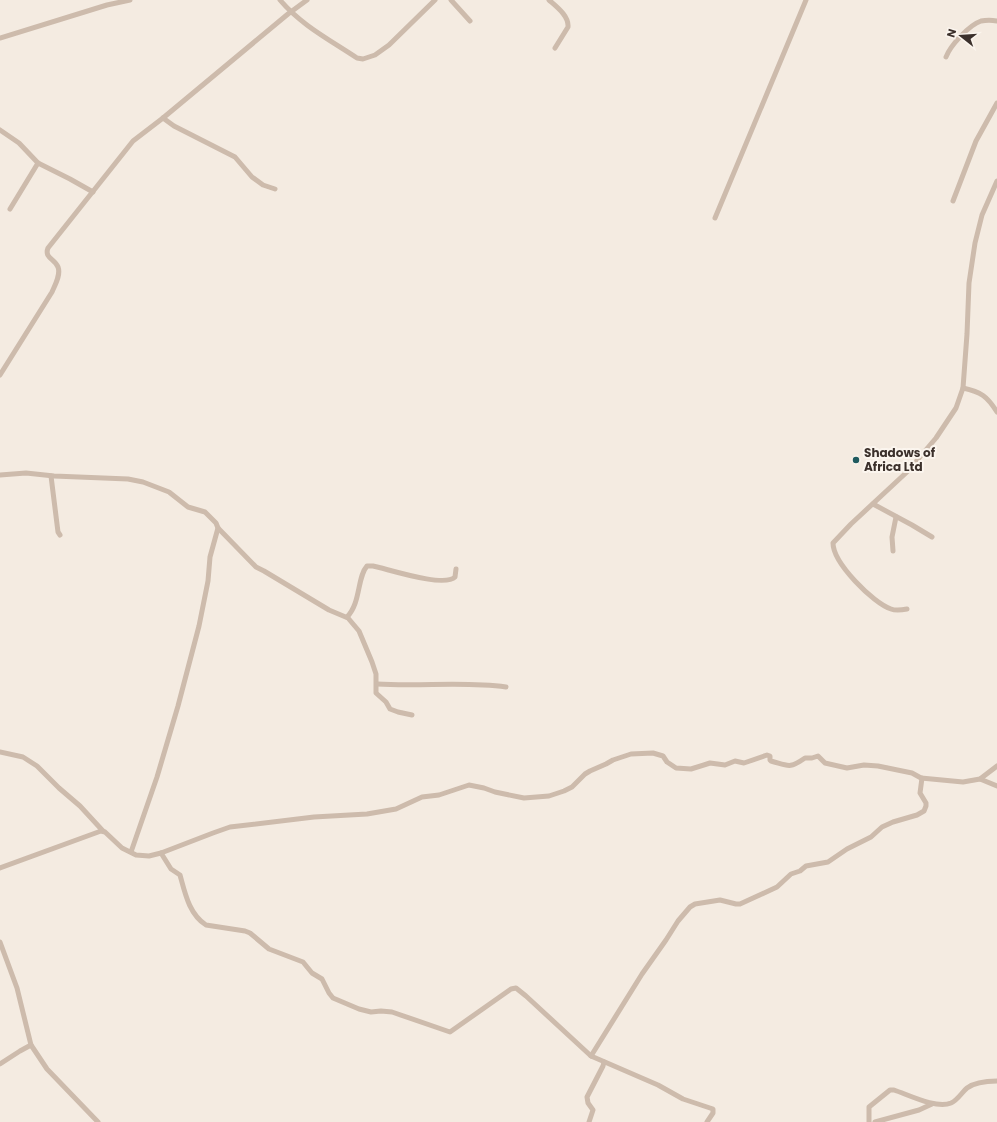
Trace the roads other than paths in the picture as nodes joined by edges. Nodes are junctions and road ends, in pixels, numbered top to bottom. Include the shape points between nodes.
1 (130, 0) edge
2 (280, 0) edge
3 (307, 0) edge
4 (435, 0) edge
5 (451, 0) edge
6 (550, 0) edge
7 (806, 0) edge
8 (290, 12) junction
9 (470, 21) dead end
10 (997, 21) edge
11 (0, 38) edge
12 (555, 48) dead end
13 (946, 57) dead end
14 (997, 103) edge
15 (162, 118) junction
16 (0, 130) edge
17 (38, 163) junction
18 (997, 180) edge
19 (275, 189) dead end
20 (93, 192) junction
21 (954, 201) dead end
22 (10, 209) dead end
23 (715, 218) dead end
24 (0, 375) edge
25 (963, 388) junction
26 (997, 412) edge
27 (0, 475) edge
28 (51, 476) junction
29 (873, 504) junction
30 (896, 517) junction
31 (218, 528) junction
32 (60, 535) dead end
33 (932, 538) dead end
34 (893, 551) dead end
35 (456, 569) dead end
36 (907, 609) dead end
37 (347, 617) junction
38 (377, 684) junction
39 (506, 687) dead end
40 (412, 715) dead end
41 (0, 752) edge
42 (997, 766) edge
43 (922, 778) junction
44 (980, 779) junction
45 (997, 786) edge
46 (103, 831) junction
47 (131, 852) junction
48 (162, 853) junction
49 (0, 868) edge
50 (0, 942) edge
51 (31, 1045) junction
52 (591, 1056) junction
53 (604, 1062) junction
54 (0, 1064) edge
55 (997, 1080) edge
56 (932, 1104) junction
57 (98, 1122) edge
58 (589, 1122) edge
59 (707, 1122) edge
60 (869, 1122) edge
61 (875, 1122) edge

1 - 11 street
2 - 8 street
3 - 8 street
4 - 8 street via 389,45 375,55 363,59 357,58 307,26
5 - 9 street
6 - 12 street via 568,24
7 - 23 street
8 - 15 street
10 - 13 street via 989,20 975,24 958,39
14 - 21 street via 976,141
15 - 19 street via 235,158 263,186
15 - 20 street via 133,141
16 - 17 street via 19,143
17 - 20 street
17 - 22 street
18 - 25 street via 982,215 974,248 969,283
20 - 24 street via 48,248 48,255 58,267 57,280
25 - 26 street via 981,393
25 - 29 street via 956,408 936,438 908,471
27 - 28 street via 26,473
28 - 31 street via 128,479 143,482 169,492 188,507 204,512
28 - 32 street
29 - 30 street
29 - 36 street via 835,540 833,547 846,570 869,596 892,610
30 - 33 street
30 - 34 street via 892,537
31 - 37 street via 256,567 329,610
31 - 47 street via 210,557 200,626 157,777
35 - 37 street via 452,580 431,580 367,566 354,607
37 - 38 street via 359,631 365,644
38 - 39 street via 465,684
38 - 40 street via 376,693 390,709
41 - 46 street via 23,757 37,766
42 - 44 street
43 - 44 street via 963,782
43 - 48 street via 912,773 878,766 843,768 825,763 818,756 811,759 806,757 789,766 771,761 768,755 744,763 710,763 693,769 681,769 667,762 663,756 647,753 612,760 585,774 568,789 549,796 524,798 469,785 439,795 422,797 396,808 367,814 314,817 230,827
43 - 52 street via 920,793 926,806 924,811 917,815 882,827 828,862 806,866 791,874 777,887 740,904 720,900 690,907 642,974
44 - 45 street
46 - 47 street via 116,844
46 - 49 street
47 - 48 street via 142,856
48 - 52 street via 171,869 180,874 192,910 201,922 245,931 269,949 301,961 312,974 322,979 333,998 359,1009 392,1012 450,1032 516,988
50 - 51 street via 17,988
51 - 54 street
51 - 57 street via 47,1069
52 - 53 street
53 - 58 street via 587,1097 593,1110
53 - 59 street via 658,1085 683,1099 713,1109
55 - 56 street via 973,1084 951,1102
56 - 60 street via 890,1090 869,1107
56 - 61 street

